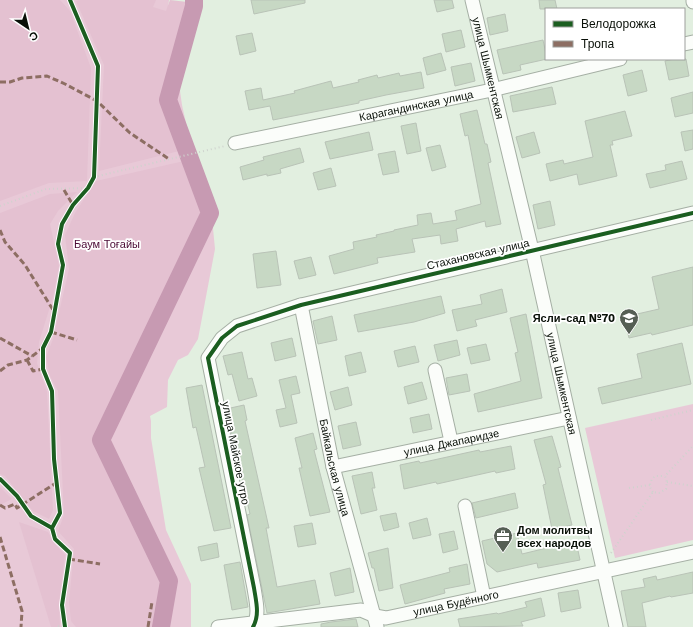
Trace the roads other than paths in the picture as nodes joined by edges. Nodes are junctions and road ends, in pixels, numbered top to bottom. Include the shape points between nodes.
1 (472, 0) edge
2 (616, 60) edge
3 (492, 90) junction
4 (235, 143) road end
5 (693, 213) edge
6 (532, 250) junction
7 (301, 305) junction
8 (268, 316) joint
9 (435, 370) dead end
10 (569, 418) junction
11 (451, 441) junction
12 (333, 467) junction
13 (464, 506) dead end
14 (693, 552) edge
15 (603, 568) junction
16 (484, 597) junction
17 (376, 621) edge
18 (254, 625) edge
19 (218, 627) edge
20 (616, 627) edge

1 - 3 street, улица Шымкентская
2 - 3 street, Карагандинская улица
3 - 4 street, Карагандинская улица
3 - 6 street, улица Шымкентская
5 - 6 street, Стахановская улица
6 - 7 street, Стахановская улица
6 - 10 street, улица Шымкентская
7 - 8 street, Стахановская улица
7 - 12 street, Байкальская улица
8 - 18 street, улица Майское утро via 229,331 208,358 254,588 257,611
9 - 11 street
10 - 11 street, улица Джапаридзе
10 - 15 street, улица Шымкентская
11 - 12 street, улица Джапаридзе
12 - 17 street, Байкальская улица
13 - 16 street
14 - 15 street, улица Будённого
15 - 16 street, улица Будённого
15 - 20 street, улица Шымкентская
16 - 17 street, улица Будённого
17 - 18 street, улица Будённого via 361,610
18 - 19 street, улица Будённого

